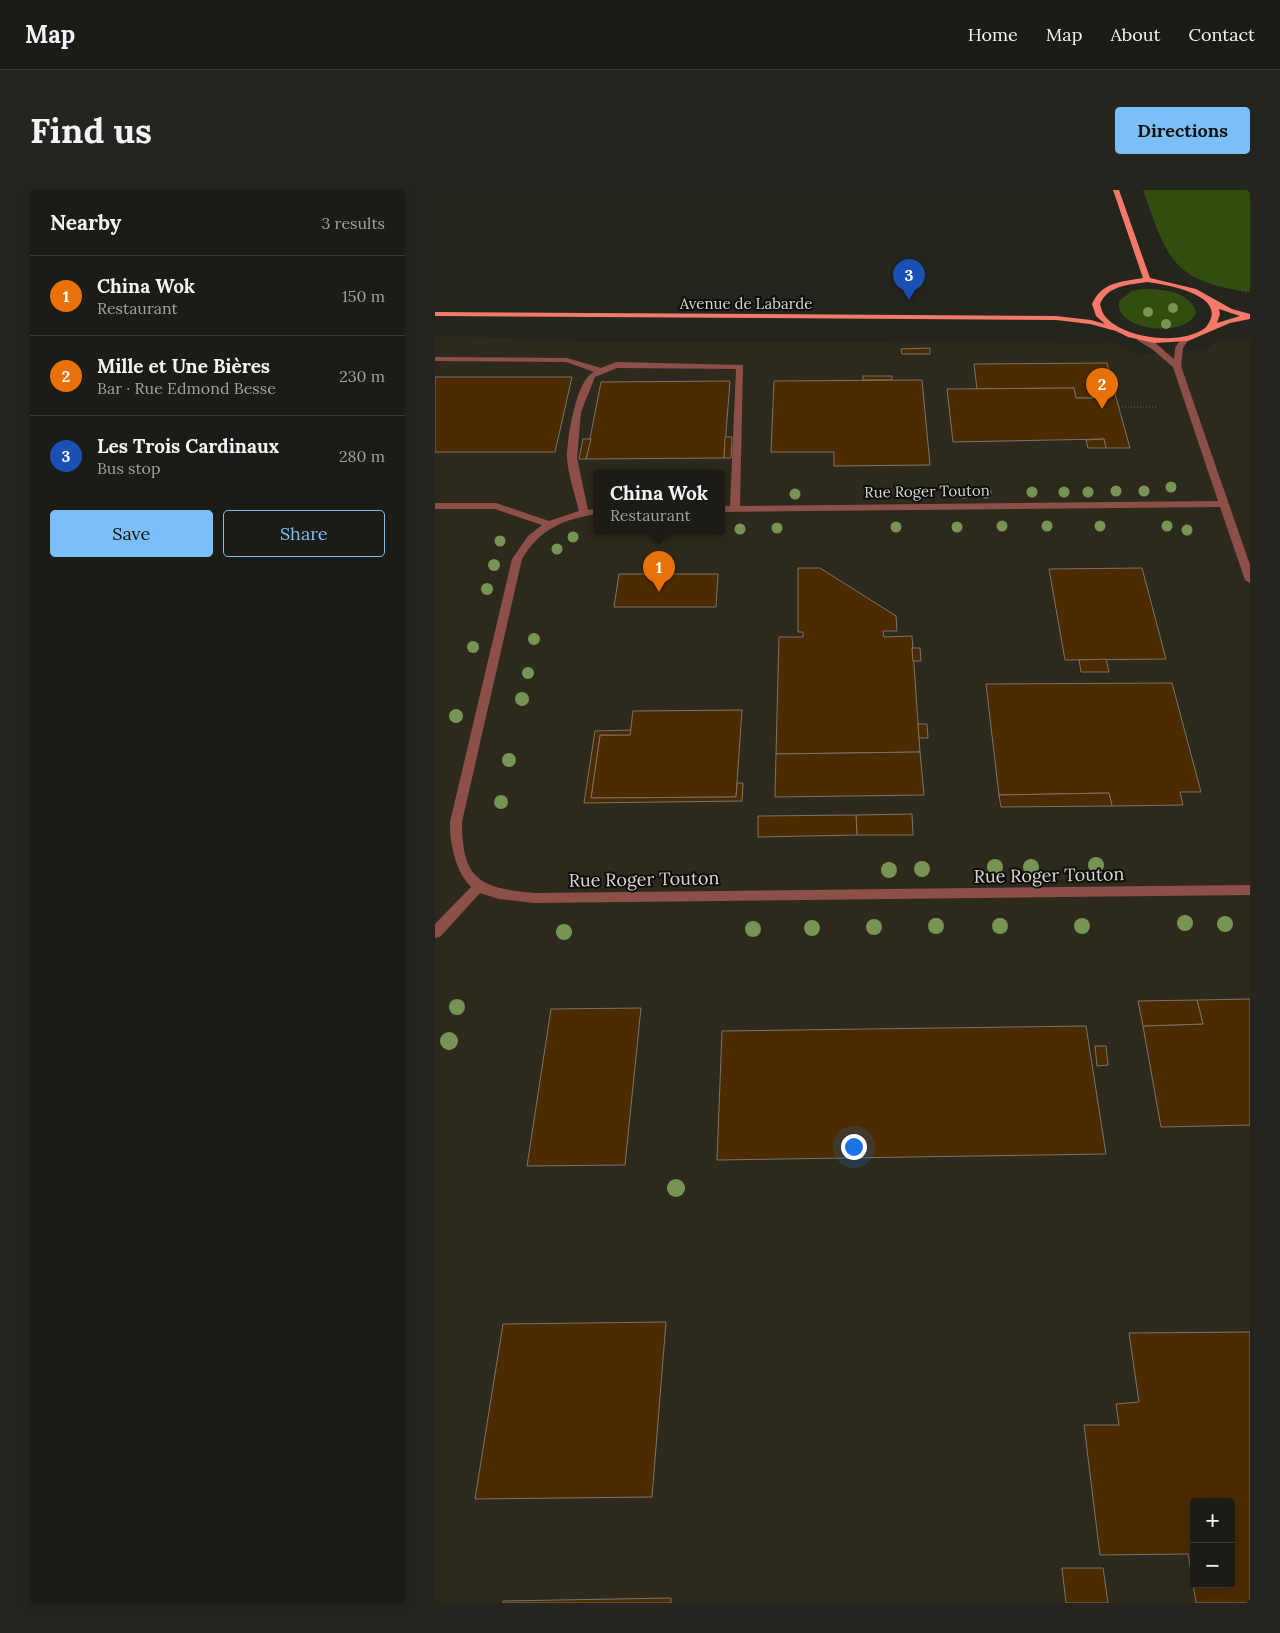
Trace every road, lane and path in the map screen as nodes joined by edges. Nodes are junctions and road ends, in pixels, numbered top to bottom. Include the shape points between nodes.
1 (1116, 190) edge
2 (1147, 280) junction
3 (1097, 300) junction
4 (1209, 301) junction
5 (1090, 307) dead end
6 (1082, 311) dead end
7 (435, 314) edge
8 (1250, 317) edge
9 (1056, 318) junction
10 (1113, 329) junction
11 (1207, 330) junction
12 (1140, 338) junction
13 (1185, 339) junction
14 (435, 359) edge
15 (1177, 366) junction
16 (601, 371) junction
17 (1119, 407) dead end
18 (1158, 407) dead end
19 (1224, 504) junction
20 (435, 506) edge
21 (725, 509) edge
22 (735, 509) junction
23 (593, 512) edge
24 (584, 513) junction
25 (549, 524) junction
26 (1245, 552) edge
27 (1250, 580) edge
28 (479, 886) junction
29 (1250, 890) edge
30 (435, 933) edge

1 - 2 main road
2 - 3 main road via 1120,283 1101,293
2 - 4 main road via 1183,286
3 - 5 main road
3 - 10 main road via 1098,315
4 - 8 main road
4 - 11 main road via 1216,316
6 - 9 main road, Avenue de Labarde
7 - 9 main road, Avenue de Labarde
8 - 11 main road via 1228,321
9 - 10 main road, Avenue de Labarde
10 - 12 main road, Avenue de Labarde
11 - 13 main road, Avenue de Labarde
12 - 13 main road, Avenue de Labarde via 1155,341
12 - 15 street
13 - 15 street via 1179,348
14 - 16 street via 567,360
15 - 19 street
16 - 22 street via 616,365 740,367
16 - 24 street via 591,376 577,412 572,458
17 - 18 path
19 - 22 street, Rue Roger Touton
19 - 26 street
20 - 25 street via 496,506
21 - 22 street, Rue Roger Touton
23 - 24 street
24 - 25 street
25 - 28 street via 525,544 517,559 456,822 456,839 463,864
26 - 27 street
28 - 29 street, Rue Roger Touton via 505,895 534,898
28 - 30 street

